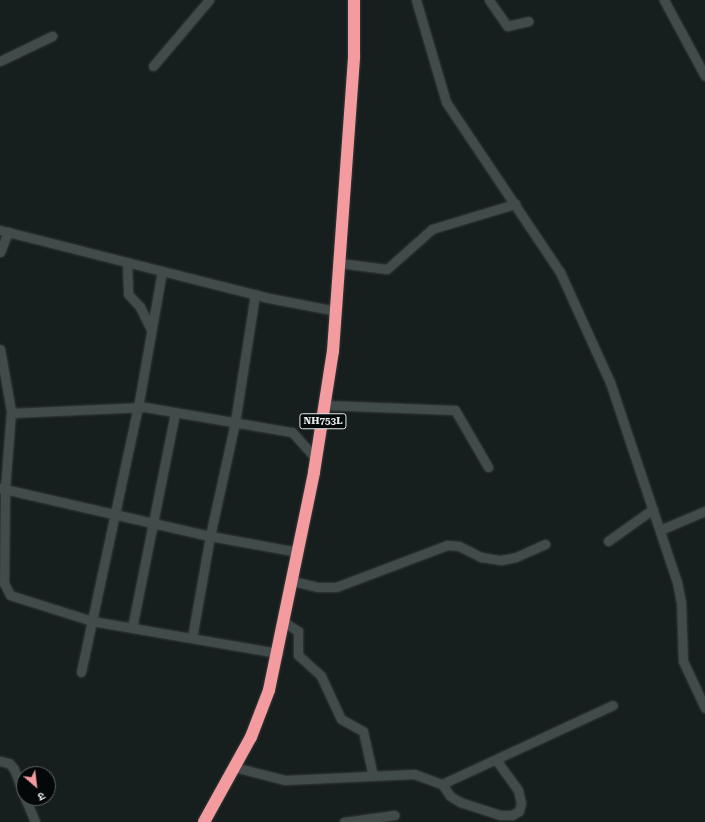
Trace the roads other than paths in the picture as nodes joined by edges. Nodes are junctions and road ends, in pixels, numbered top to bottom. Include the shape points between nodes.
1 (209, 0) edge
2 (354, 0) edge
3 (416, 0) edge
4 (489, 0) edge
5 (664, 0) edge
6 (528, 21) dead end
7 (52, 36) dead end
8 (0, 61) edge
9 (153, 66) dead end
10 (705, 76) edge
11 (515, 204) junction
12 (4, 231) edge
13 (0, 252) edge
14 (128, 262) junction
15 (339, 263) junction
16 (162, 271) junction
17 (255, 295) junction
18 (336, 311) junction
19 (151, 330) junction
20 (0, 349) edge
21 (325, 405) junction
22 (138, 407) junction
23 (175, 412) junction
24 (11, 413) junction
25 (235, 422) junction
26 (316, 459) junction
27 (488, 467) dead end
28 (3, 489) edge
29 (653, 509) junction
30 (705, 511) edge
31 (113, 514) junction
32 (153, 523) junction
33 (2, 530) edge
34 (660, 530) junction
35 (210, 536) junction
36 (608, 541) dead end
37 (545, 544) dead end
38 (298, 552) junction
39 (292, 581) junction
40 (92, 621) junction
41 (284, 622) junction
42 (132, 628) junction
43 (192, 638) junction
44 (278, 653) junction
45 (81, 672) dead end
46 (613, 705) dead end
47 (705, 708) edge
48 (496, 760) junction
49 (0, 761) edge
50 (234, 767) junction
51 (16, 774) edge
52 (373, 776) junction
53 (442, 784) junction
54 (28, 806) edge
55 (394, 815) dead end
56 (35, 822) edge
57 (204, 822) edge
58 (344, 822) edge

1 - 9 street
2 - 15 highway, NH753L via 354,56
3 - 11 street via 446,102
4 - 6 street via 505,24 510,26
5 - 10 street
7 - 8 street
11 - 15 street via 432,230 387,269
11 - 29 street via 560,272 606,373
12 - 13 street
12 - 14 street
14 - 16 street
14 - 19 street via 128,294 140,307
15 - 18 highway, NH753L
16 - 17 street
16 - 19 street
17 - 18 street
17 - 25 street
18 - 21 highway, NH753L
19 - 22 street
20 - 24 street
21 - 26 highway, NH753L
21 - 27 street via 455,410
22 - 23 street
22 - 24 street
22 - 31 street
23 - 25 street
23 - 32 street
24 - 28 street
25 - 26 street via 295,434
25 - 35 street
26 - 38 highway, NH753L
28 - 31 street
28 - 33 street
29 - 34 street
29 - 36 street
30 - 34 street
31 - 32 street
31 - 40 street
32 - 35 street
32 - 42 street
33 - 40 street via 4,583 10,595
34 - 47 street via 680,594 683,661
35 - 38 street
35 - 43 street
37 - 39 street via 516,557 501,560 488,559 459,546 447,545 336,587 317,587
38 - 39 highway, NH753L
39 - 41 highway, NH753L
40 - 42 street
40 - 45 street
41 - 44 highway, NH753L
41 - 52 street via 298,631 298,655 322,676 341,719 363,731
42 - 43 street
43 - 44 street
44 - 50 highway, NH753L via 261,714
46 - 48 street
48 - 53 street
48 - 53 street via 518,790 521,803 519,811 512,815 500,815 460,802 450,796
49 - 51 street via 9,763
50 - 52 street via 285,780
50 - 57 highway, NH753L
52 - 53 street via 414,774
54 - 56 street
55 - 58 street

